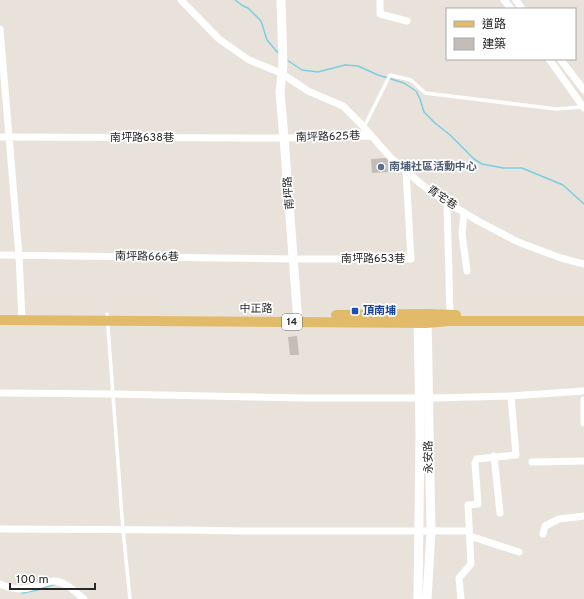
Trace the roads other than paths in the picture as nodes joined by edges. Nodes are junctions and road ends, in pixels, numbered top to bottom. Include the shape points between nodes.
1 (181, 0) edge
2 (281, 0) edge
3 (380, 0) edge
4 (504, 0) edge
5 (510, 8) edge
6 (407, 21) dead end
7 (0, 29) edge
8 (550, 60) edge
9 (561, 60) edge
10 (282, 73) junction
11 (584, 90) edge
12 (584, 107) edge
13 (364, 127) junction
14 (361, 136) junction
15 (371, 136) junction
16 (0, 137) edge
17 (9, 137) junction
18 (284, 138) junction
19 (406, 171) junction
20 (447, 203) junction
21 (464, 213) junction
22 (0, 255) edge
23 (19, 256) junction
24 (294, 259) junction
25 (584, 264) edge
26 (467, 271) dead end
27 (0, 313) edge
28 (450, 315) junction
29 (584, 315) edge
30 (22, 317) junction
31 (108, 317) junction
32 (298, 318) junction
33 (422, 319) junction
34 (0, 320) edge
35 (584, 321) edge
36 (584, 391) edge
37 (0, 393) edge
38 (113, 394) junction
39 (511, 396) junction
40 (424, 398) junction
41 (584, 400) edge
42 (584, 423) edge
43 (494, 456) junction
44 (584, 461) edge
45 (532, 462) dead end
46 (500, 513) dead end
47 (584, 516) edge
48 (0, 529) edge
49 (123, 530) junction
50 (419, 531) junction
51 (431, 532) junction
52 (469, 533) junction
53 (543, 534) dead end
54 (520, 552) dead end
55 (0, 584) edge
56 (84, 599) edge
57 (130, 599) edge
58 (418, 599) edge
59 (427, 599) edge
60 (462, 599) edge

1 - 10 street, 青宅巷 via 219,39 238,53
2 - 10 street, 南坪路
3 - 6 street via 380,14
4 - 5 street
7 - 17 street
8 - 12 street
9 - 11 street
10 - 13 street, 青宅巷 via 308,90 343,106
10 - 18 street, 南坪路 via 280,92
12 - 13 lane via 556,109 425,93 411,80 390,75
13 - 14 lane
13 - 15 street, 青宅巷
14 - 15 street, 南坪路625巷
14 - 18 street, 南坪路625巷
15 - 19 street, 青宅巷
16 - 17 street, 南坪路638巷
17 - 18 street, 南坪路638巷
17 - 23 street
18 - 24 street, 南坪路
19 - 20 street, 青宅巷
19 - 24 street, 南坪路653巷 via 411,259
20 - 21 street, 青宅巷
20 - 28 street
21 - 25 street, 青宅巷 via 518,242
21 - 26 street via 462,234
22 - 23 street, 南坪路666巷
23 - 24 street, 南坪路666巷
23 - 30 street
24 - 32 street, 南坪路
27 - 30 main road, 中正路 / 14
28 - 29 main road, 中正路 / 14
28 - 33 main road, 中正路 / 14
30 - 31 main road, 中正路 / 14
30 - 34 main road, 中正路 / 14
31 - 32 main road, 中正路 / 14
31 - 38 lane
32 - 33 main road, 中正路 / 14
33 - 35 main road, 中正路 / 14
33 - 40 street, 永安路
36 - 39 street
37 - 38 street
38 - 40 street
38 - 49 lane
39 - 40 street
39 - 43 street via 516,455
40 - 50 street, 永安路
40 - 51 street, 永安路
41 - 42 street
43 - 46 street
43 - 52 street via 477,459 475,463 478,504 468,505
44 - 45 street
47 - 53 street via 559,519 545,526
48 - 49 street
49 - 50 street
49 - 57 lane
50 - 51 street
50 - 58 street, 永安路
51 - 52 street
51 - 59 street, 永安路
52 - 54 street
52 - 60 street via 471,564 458,578
55 - 56 street via 17,590 54,581 63,583

